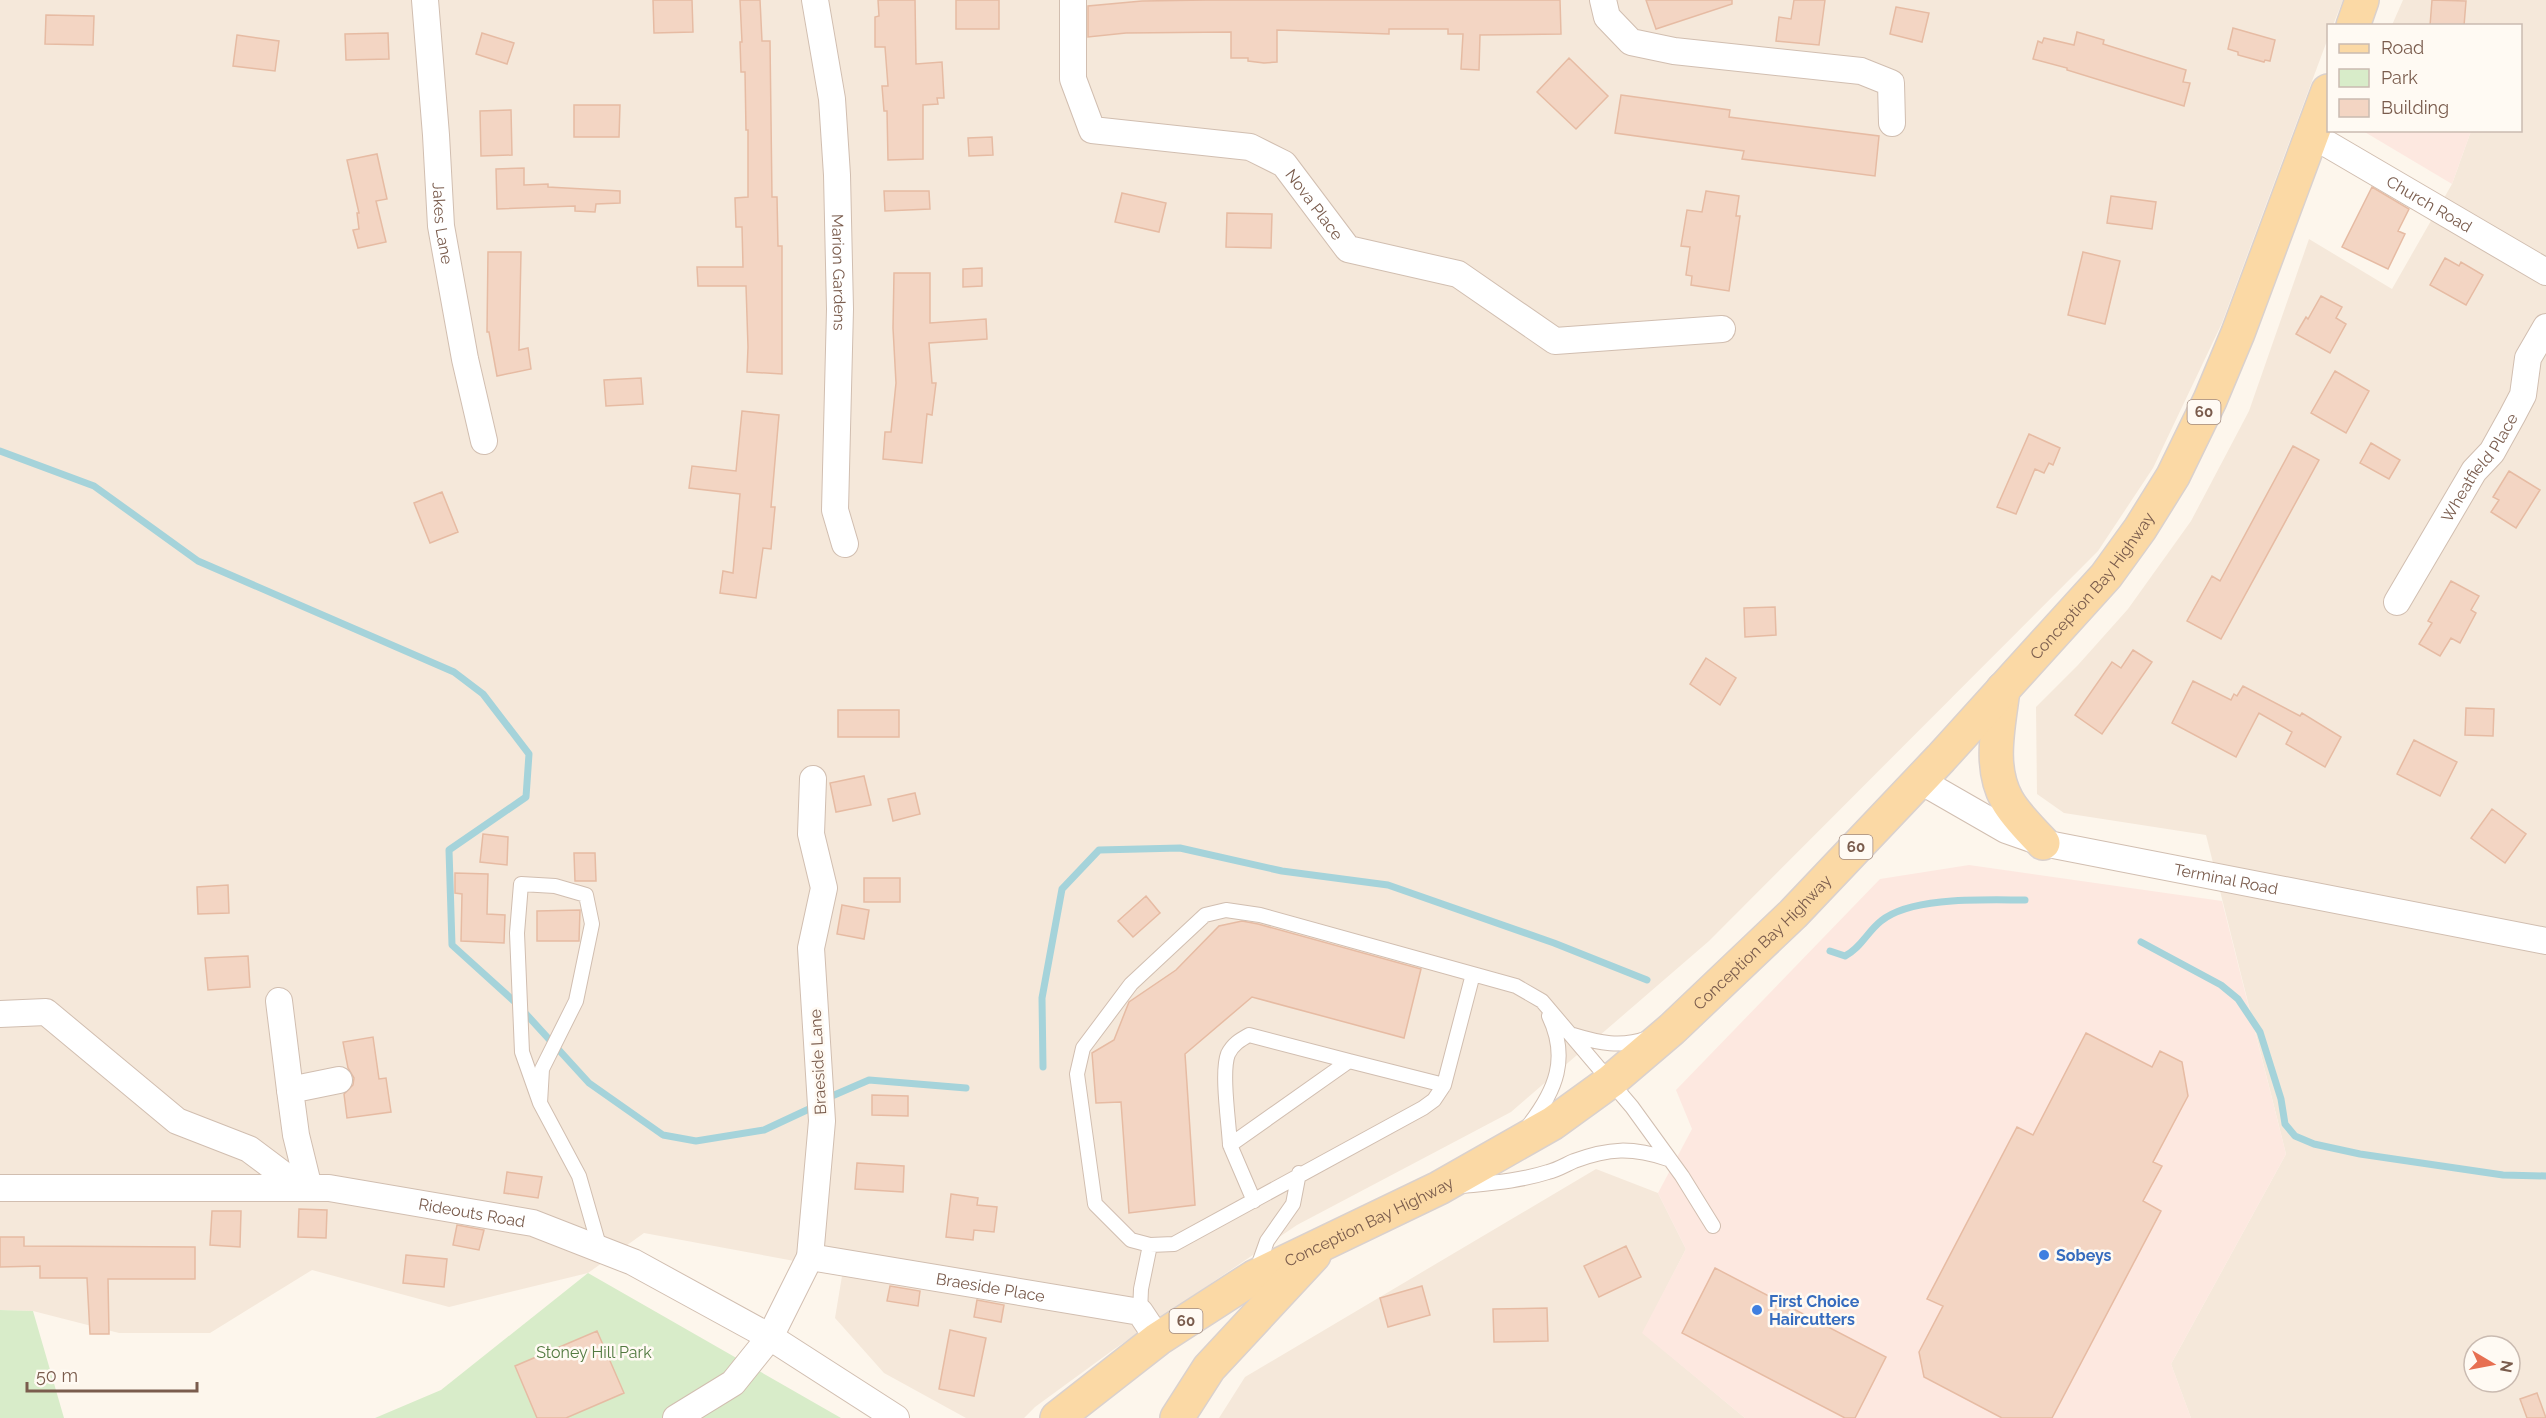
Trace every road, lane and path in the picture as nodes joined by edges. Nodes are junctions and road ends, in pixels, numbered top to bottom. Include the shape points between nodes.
1 (425, 0) edge
2 (815, 0) edge
3 (1073, 0) edge
4 (1603, 0) edge
5 (2362, 0) edge
6 (2354, 24) edge
7 (2327, 94) edge
8 (1892, 123) dead end
9 (2312, 135) junction
10 (2546, 272) edge
11 (2546, 327) edge
12 (1722, 329) dead end
13 (484, 441) dead end
14 (845, 544) dead end
15 (2397, 602) dead end
16 (2003, 689) junction
17 (813, 779) dead end
18 (1919, 780) junction
19 (2043, 843) junction
20 (2546, 941) edge
21 (1473, 974) junction
22 (279, 1001) dead end
23 (1542, 1001) junction
24 (0, 1014) edge
25 (1672, 1029) junction
26 (1572, 1035) junction
27 (1349, 1061) junction
28 (339, 1080) dead end
29 (1611, 1081) junction
30 (1444, 1085) junction
31 (290, 1090) junction
32 (540, 1103) junction
33 (1230, 1145) junction
34 (1512, 1148) junction
35 (1668, 1159) junction
36 (1299, 1173) junction
37 (0, 1188) edge
38 (305, 1188) junction
39 (1438, 1188) junction
40 (1254, 1201) junction
41 (1713, 1226) dead end
42 (1326, 1243) junction
43 (1150, 1245) junction
44 (600, 1249) junction
45 (810, 1257) junction
46 (1254, 1277) junction
47 (1149, 1326) junction
48 (770, 1337) junction
49 (676, 1418) edge
50 (896, 1418) edge
51 (1057, 1418) edge
52 (1177, 1418) edge

1 - 13 street, Jakes Lane via 441,226
2 - 14 street, Marion Gardens via 833,110 840,309 835,510
3 - 12 street, Nova Place via 1073,79 1092,130 1250,147 1284,164 1348,249 1458,274 1555,340
4 - 8 street via 1606,17 1631,42 1674,51 1861,71 1891,83
5 - 6 main road
7 - 9 main road, Conception Bay Highway / 60
9 - 10 street, Church Road
9 - 16 main road, Conception Bay Highway / 60 via 2238,333 2173,476 2106,576
11 - 15 street, Wheatfield Place via 2528,358 2523,395 2512,416 2492,452 2474,471
16 - 18 main road, Conception Bay Highway / 60
16 - 19 main road via 1996,745 2000,784 2019,816
17 - 45 street, Braeside Lane via 811,834 824,888 812,948 822,1121
18 - 19 street, Terminal Road via 2006,830
18 - 25 main road, Conception Bay Highway / 60 via 1793,914
19 - 20 street, Terminal Road
21 - 23 lane via 1516,986
21 - 30 lane
21 - 43 lane via 1260,915 1226,910 1205,915 1131,984 1083,1048 1077,1074 1095,1204 1131,1240
22 - 31 street
23 - 26 lane
23 - 34 lane via 1558,1035 1560,1059 1555,1081 1540,1112
24 - 38 street via 46,1012 177,1121 249,1149
25 - 26 lane via 1634,1043 1602,1044
25 - 29 main road, Conception Bay Highway / 60
26 - 29 lane
27 - 30 lane
27 - 33 lane
27 - 33 lane via 1249,1035 1235,1043 1227,1056
28 - 31 street
29 - 34 main road, Conception Bay Highway / 60
29 - 35 lane
30 - 36 lane via 1423,1108
31 - 38 street
32 - 32 lane via 542,1069 576,1002 592,924 586,895 555,886 521,884 517,933 522,1052
32 - 44 lane via 579,1176
33 - 40 lane
34 - 39 main road, Conception Bay Highway / 60
35 - 39 lane via 1626,1149 1602,1152 1550,1172 1509,1182
35 - 41 lane
36 - 40 lane
36 - 46 lane via 1293,1204 1267,1241
37 - 38 street, Rideouts Road
38 - 44 street, Rideouts Road via 329,1188 533,1223
39 - 42 main road, Conception Bay Highway / 60
40 - 43 lane via 1174,1244
42 - 46 main road, Conception Bay Highway / 60
42 - 52 main road via 1209,1368
43 - 47 lane via 1141,1289
44 - 48 street, Rideouts Road via 633,1262
45 - 47 street, Braeside Place
45 - 48 street, Braeside Lane
46 - 47 main road, Conception Bay Highway / 60
47 - 51 main road, Conception Bay Highway / 60
48 - 49 street, Braeside Lane via 733,1383
48 - 50 street, Rideouts Road

